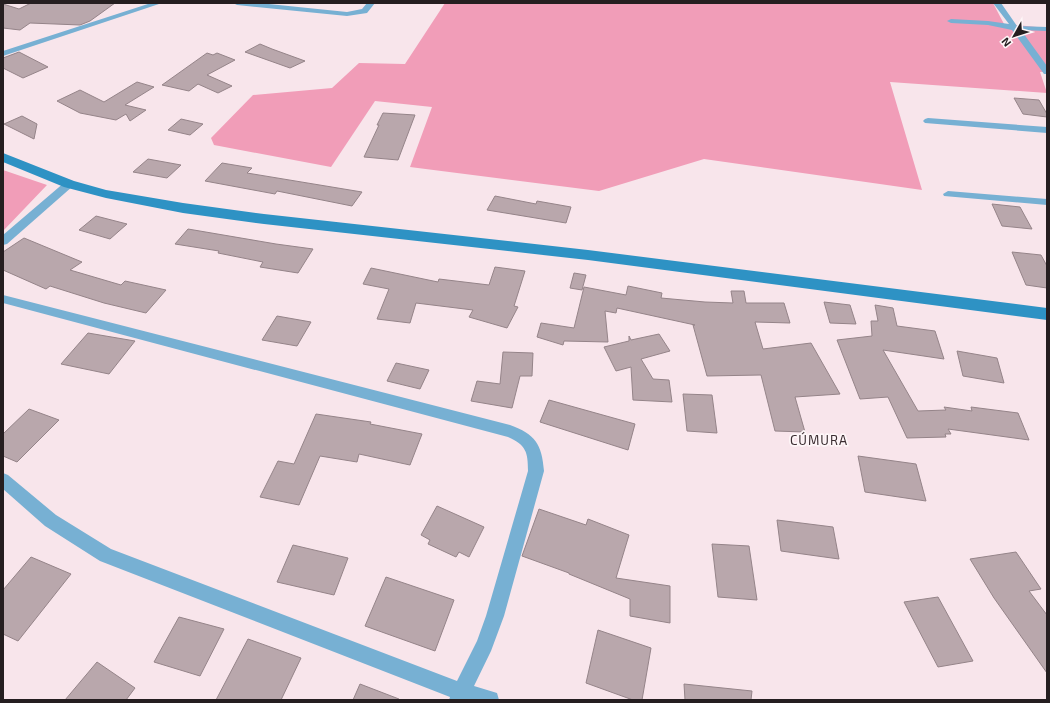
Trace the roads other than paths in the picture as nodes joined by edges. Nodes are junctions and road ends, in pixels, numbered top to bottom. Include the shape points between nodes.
1 (158, 3) edge
2 (237, 3) edge
3 (371, 3) edge
4 (997, 3) edge
5 (951, 21) dead end
6 (1016, 28) junction
7 (1047, 29) edge
8 (3, 54) edge
9 (1047, 72) edge
10 (928, 121) dead end
11 (1047, 130) edge
12 (3, 157) edge
13 (69, 184) junction
14 (948, 194) dead end
15 (1047, 202) edge
16 (3, 242) edge
17 (3, 299) edge
18 (1047, 314) edge
19 (3, 480) edge
20 (460, 696) edge
21 (490, 700) edge

1 - 8 street
2 - 3 street via 346,14 364,11
4 - 6 street
5 - 6 street
6 - 7 street
6 - 9 street
10 - 11 street
12 - 13 main road
13 - 16 street
13 - 18 main road via 106,194 183,208 264,219 588,255
14 - 15 street
17 - 20 street via 522,436 530,443 535,455 536,471 486,645
19 - 20 street via 43,516 68,534 106,555
20 - 21 street

